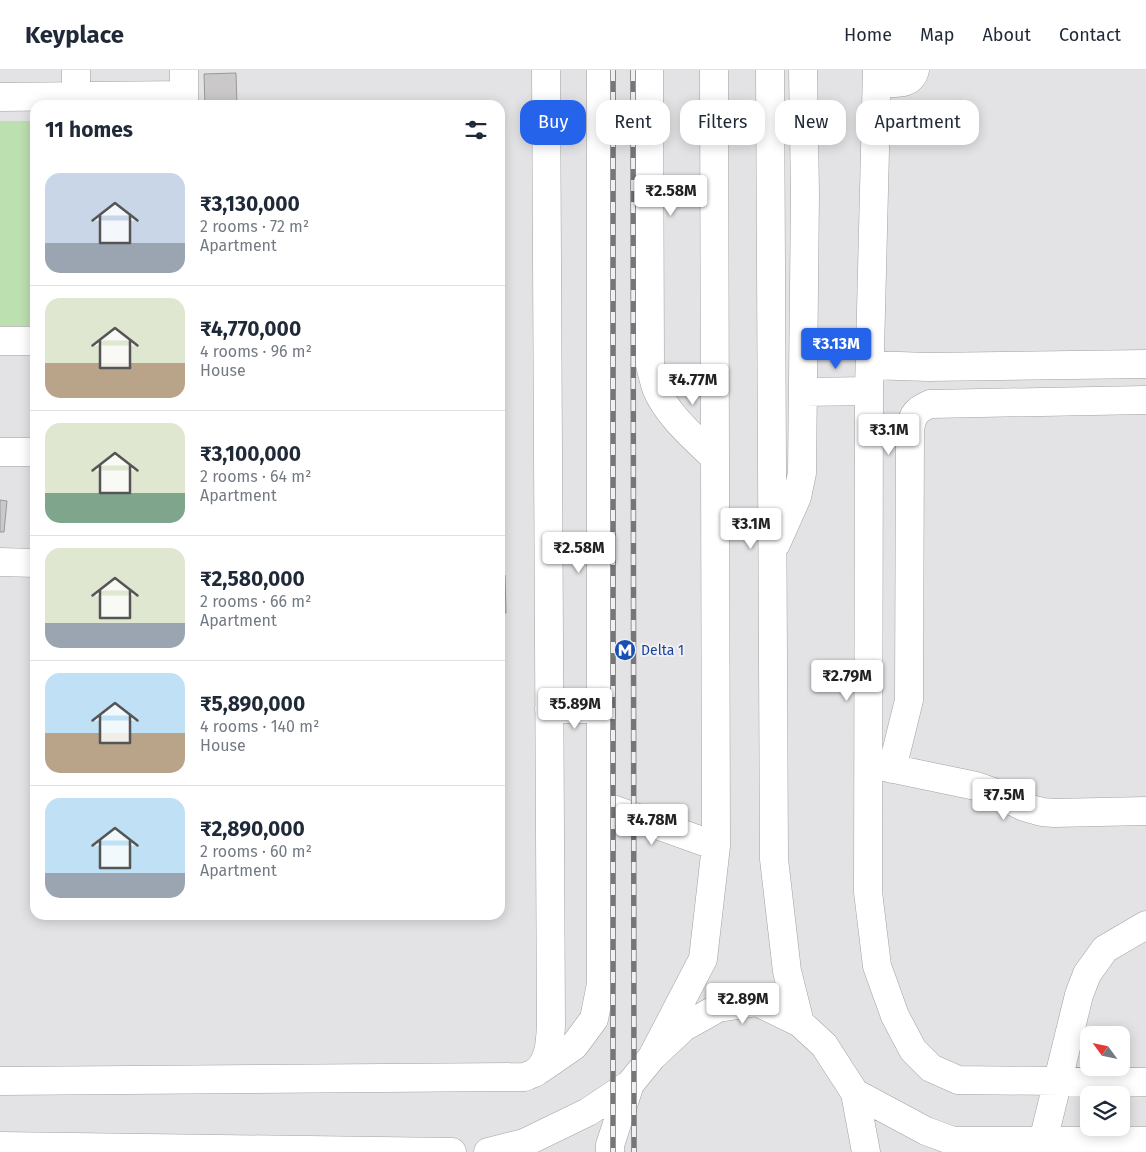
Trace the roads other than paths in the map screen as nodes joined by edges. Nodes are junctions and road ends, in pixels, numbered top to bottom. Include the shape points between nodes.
1 (546, 70) edge
2 (601, 70) edge
3 (649, 70) edge
4 (714, 70) edge
5 (770, 70) edge
6 (803, 70) edge
7 (915, 70) edge
8 (877, 76) edge
9 (76, 83) edge
10 (184, 90) edge
11 (0, 97) edge
12 (0, 341) edge
13 (30, 341) edge
14 (1146, 364) edge
15 (870, 378) junction
16 (803, 392) junction
17 (1146, 400) edge
18 (0, 452) edge
19 (30, 452) edge
20 (714, 458) junction
21 (772, 553) junction
22 (0, 562) edge
23 (30, 563) edge
24 (549, 709) junction
25 (601, 709) junction
26 (880, 766) junction
27 (601, 805) junction
28 (1146, 810) edge
29 (716, 846) junction
30 (1146, 925) edge
31 (800, 1023) junction
32 (652, 1056) junction
33 (536, 1072) junction
34 (0, 1081) edge
35 (1058, 1082) junction
36 (1146, 1082) edge
37 (630, 1084) junction
38 (855, 1093) junction
39 (1043, 1141) junction
40 (1146, 1141) edge
41 (0, 1146) edge
42 (452, 1152) edge
43 (488, 1152) edge
44 (610, 1152) edge
45 (866, 1152) edge

1 - 24 street
2 - 25 street
3 - 20 street via 650,365 656,389 666,406
4 - 20 street
5 - 21 street
6 - 16 street
7 - 8 street via 907,82
8 - 15 street
9 - 10 street
9 - 11 street
12 - 13 street
14 - 15 street via 928,367
15 - 16 street
15 - 26 street
16 - 21 street via 802,473 797,497
17 - 26 street via 930,404 919,408 912,417 909,700
18 - 19 street
20 - 29 street
21 - 31 street via 774,859 787,971
22 - 23 street
24 - 25 street
24 - 33 street via 550,1046
25 - 27 street
26 - 28 street via 976,786 1042,812
26 - 35 street via 868,892 877,966 912,1050 930,1068 958,1080
27 - 29 street
27 - 33 street via 601,984 594,1019 574,1046
29 - 32 street via 703,959
30 - 35 street via 1105,949 1087,974
31 - 32 street via 757,1002 718,1008 684,1027
31 - 38 street via 824,1045
32 - 37 street
33 - 34 street via 525,1076
35 - 36 street
35 - 39 street
37 - 43 street via 588,1112 524,1143
37 - 44 street
38 - 39 street via 926,1131 952,1140
38 - 45 street
39 - 40 street
41 - 42 street

